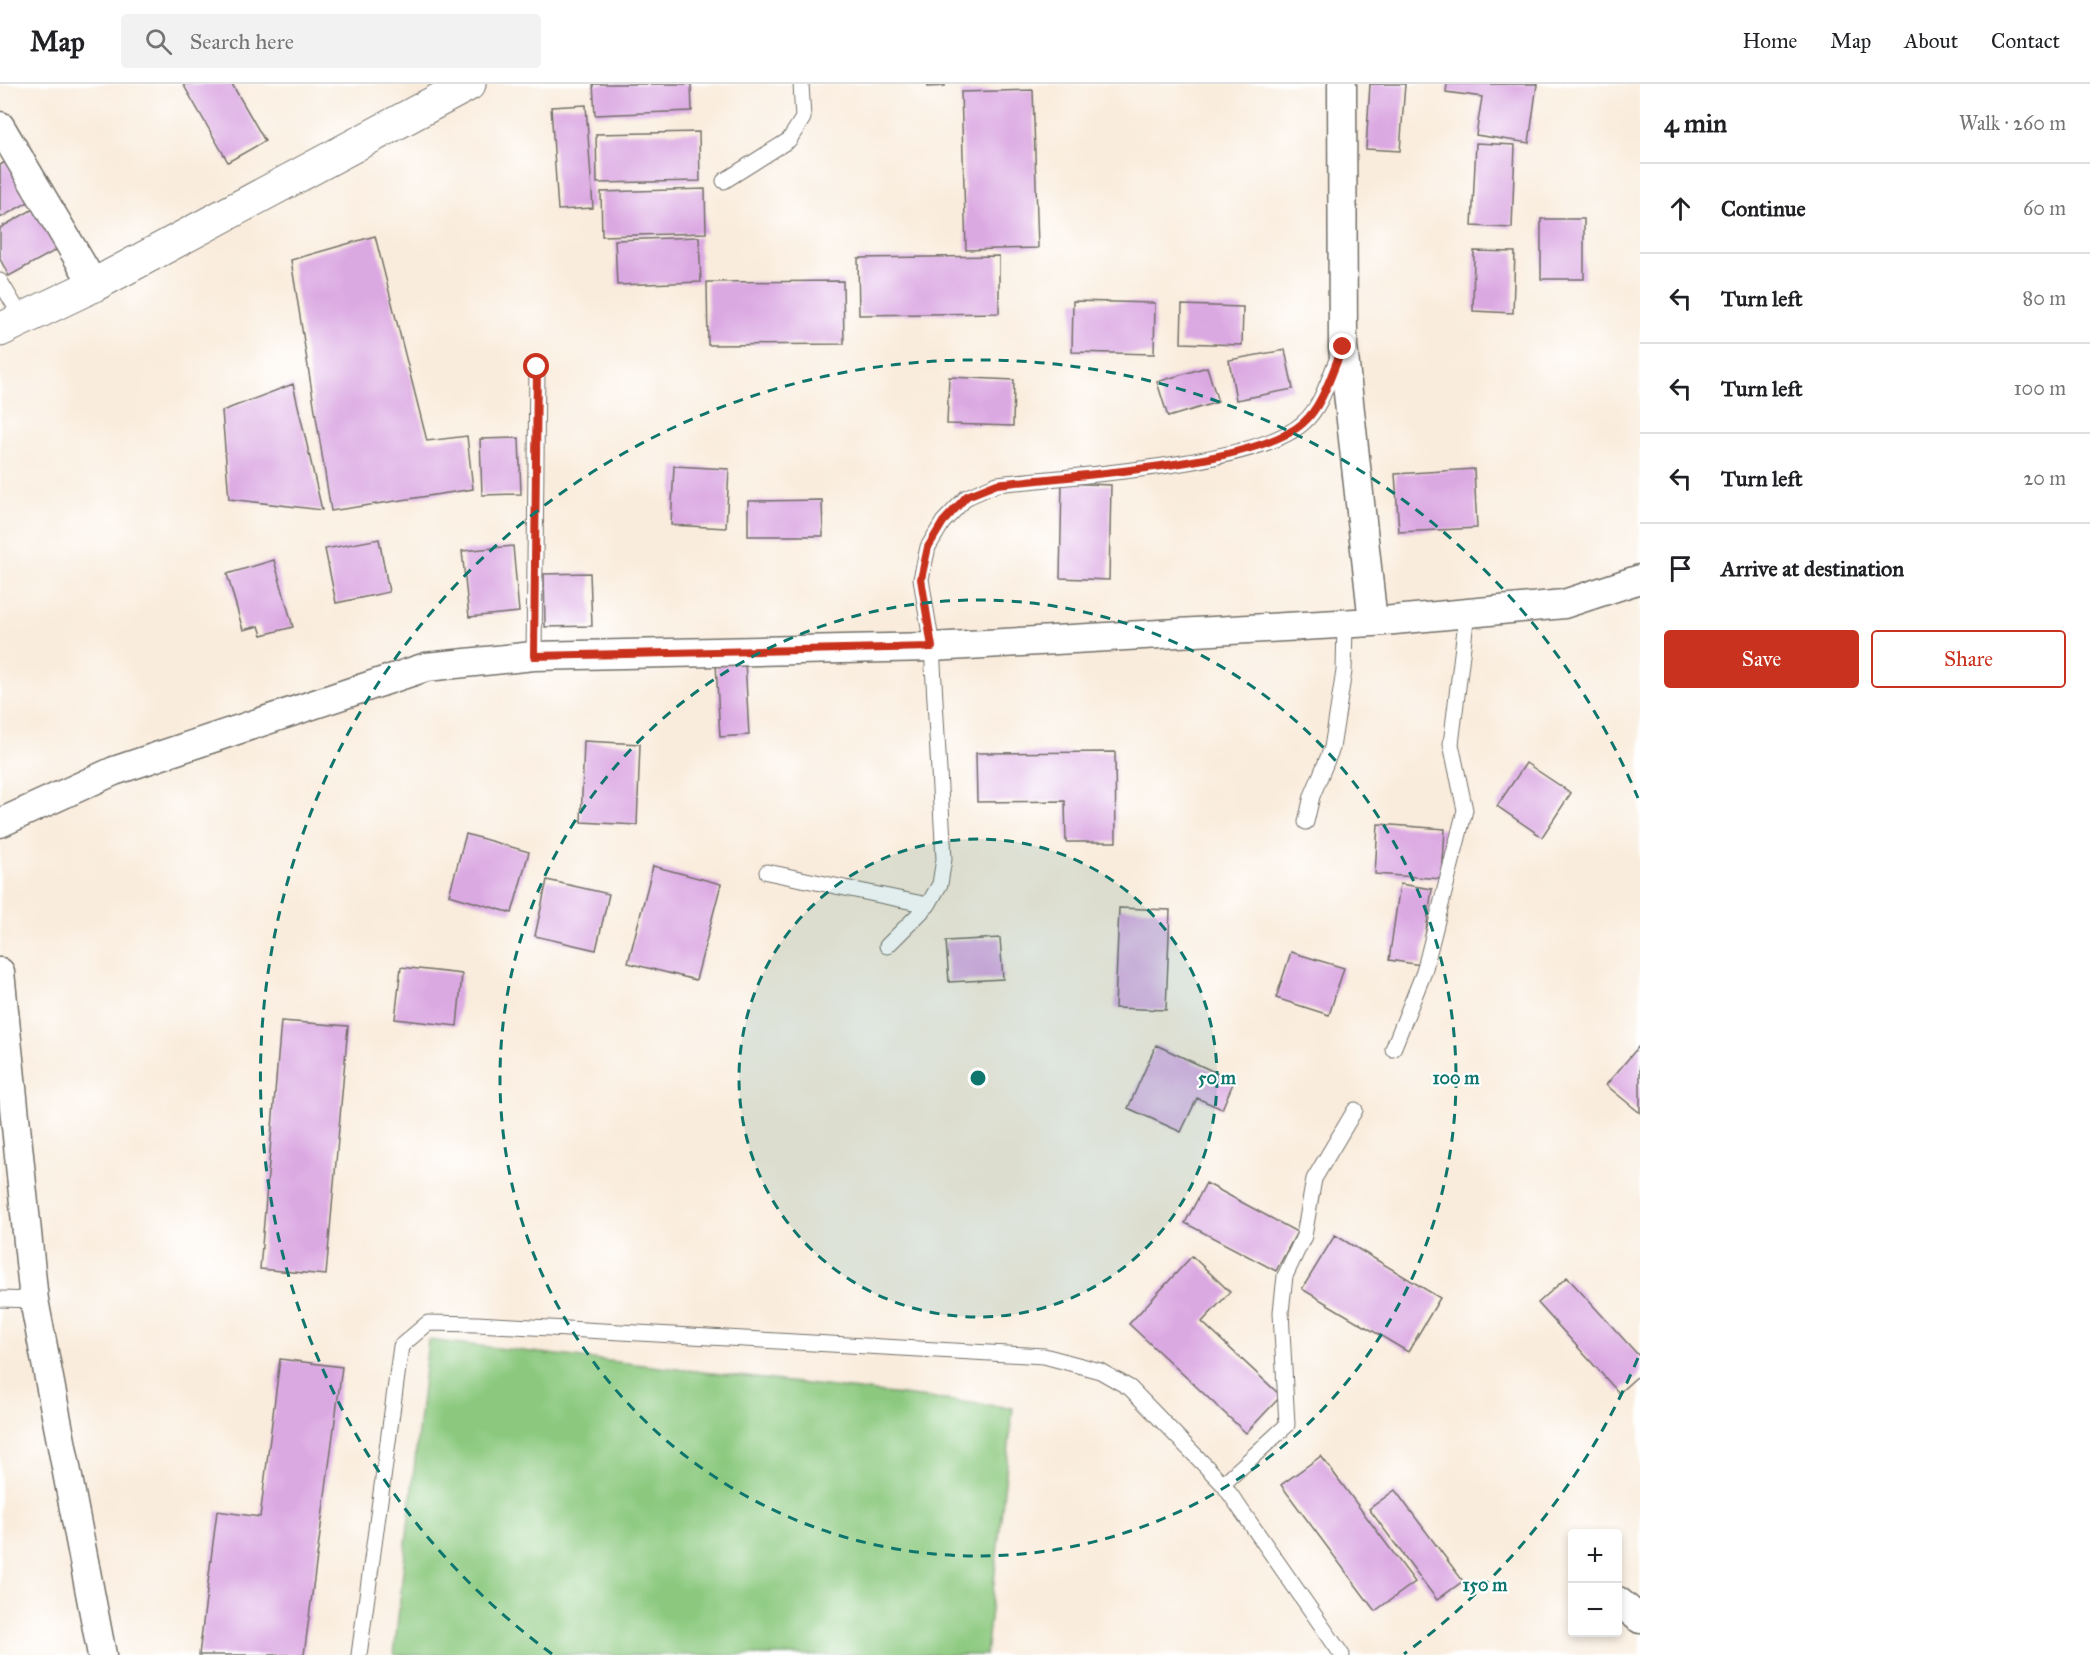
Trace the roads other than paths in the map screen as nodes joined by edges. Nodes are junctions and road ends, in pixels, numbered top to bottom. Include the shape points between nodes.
1 (469, 84) edge
2 (801, 84) edge
3 (1342, 84) edge
4 (0, 126) edge
5 (724, 181) dead end
6 (0, 281) edge
7 (94, 285) junction
8 (11, 324) edge
9 (1343, 347) junction
10 (537, 367) dead end
11 (1640, 579) edge
12 (1467, 613) junction
13 (1373, 622) junction
14 (1345, 623) junction
15 (932, 647) junction
16 (534, 656) junction
17 (1306, 822) dead end
18 (0, 823) edge
19 (767, 872) dead end
20 (928, 905) junction
21 (887, 946) dead end
22 (0, 972) edge
23 (1393, 1049) dead end
24 (1355, 1110) dead end
25 (0, 1299) edge
26 (34, 1300) junction
27 (1223, 1484) junction
28 (1622, 1606) edge
29 (1640, 1619) edge
30 (102, 1655) edge
31 (359, 1655) edge
32 (1342, 1655) edge

1 - 7 street
2 - 5 lane via 803,118 789,140
3 - 9 street
4 - 7 street
6 - 8 lane
7 - 8 street
9 - 13 street
9 - 15 lane via 1317,407 1287,435 1208,459 997,484 967,496 943,522 928,547 921,579
10 - 16 lane
11 - 12 street via 1564,604
12 - 13 street
12 - 23 lane via 1451,744 1465,810 1424,972
13 - 14 street
14 - 15 street
14 - 17 lane via 1344,670 1332,748
15 - 16 street
15 - 20 lane via 944,859 940,884
16 - 18 street via 426,667 114,771
19 - 20 lane
20 - 21 lane
22 - 26 street
24 - 27 lane via 1314,1179 1304,1236 1285,1276 1281,1312 1287,1425
25 - 26 lane
26 - 30 street
27 - 31 lane via 1130,1388 1074,1362 1033,1356 428,1323 401,1346
27 - 32 lane
28 - 29 street

